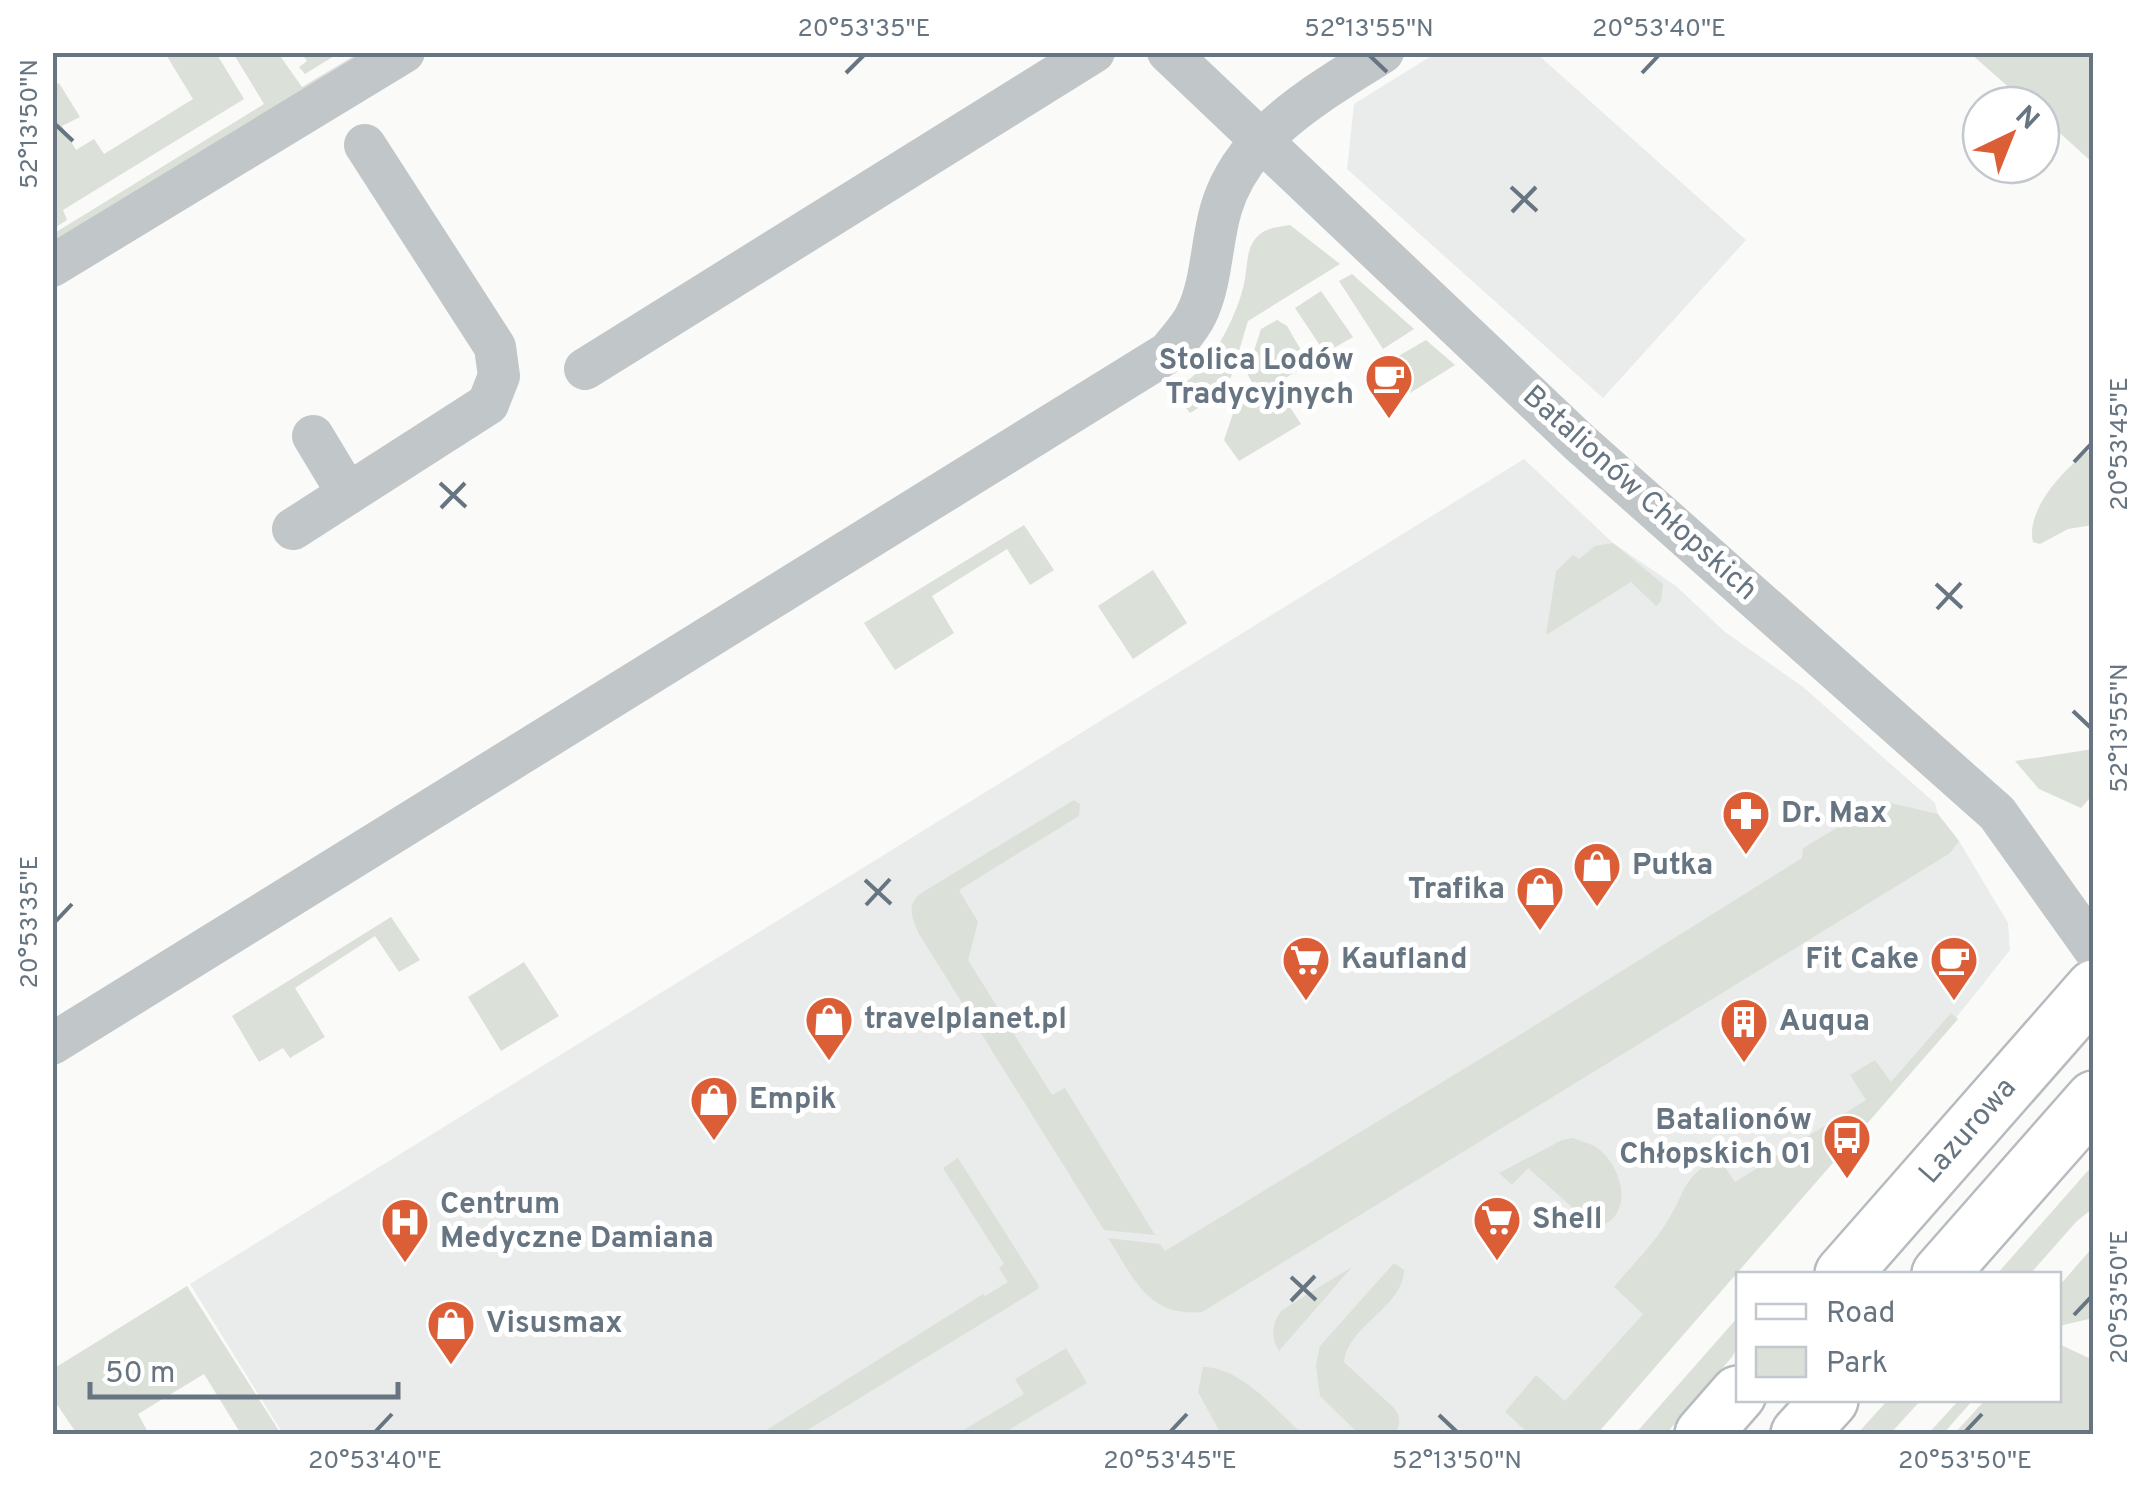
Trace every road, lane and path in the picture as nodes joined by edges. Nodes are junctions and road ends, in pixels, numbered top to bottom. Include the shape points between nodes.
1 (404, 52) edge
2 (1094, 52) edge
3 (1168, 52) edge
4 (1383, 52) edge
5 (1262, 142) junction
6 (366, 145) dead end
7 (52, 266) edge
8 (585, 368) dead end
9 (313, 436) dead end
10 (348, 494) junction
11 (293, 528) dead end
12 (2094, 949) edge
13 (2094, 988) edge
14 (52, 1044) edge
15 (2094, 1099) edge
16 (1845, 1272) edge
17 (1942, 1272) edge
18 (1736, 1396) edge
19 (1828, 1402) edge
20 (1703, 1434) edge
21 (1799, 1434) edge

1 - 7 street
2 - 8 street
3 - 5 street, Batalionów Chłopskich
4 - 5 street via 1299,106
5 - 12 street, Batalionów Chłopskich via 1580,443 1997,812
5 - 14 street via 1221,206 1197,314 1170,352
6 - 10 street via 494,346 499,376 488,404
9 - 10 street
10 - 11 street
13 - 16 main road, Lazurowa
15 - 17 main road
18 - 20 main road
19 - 21 main road

